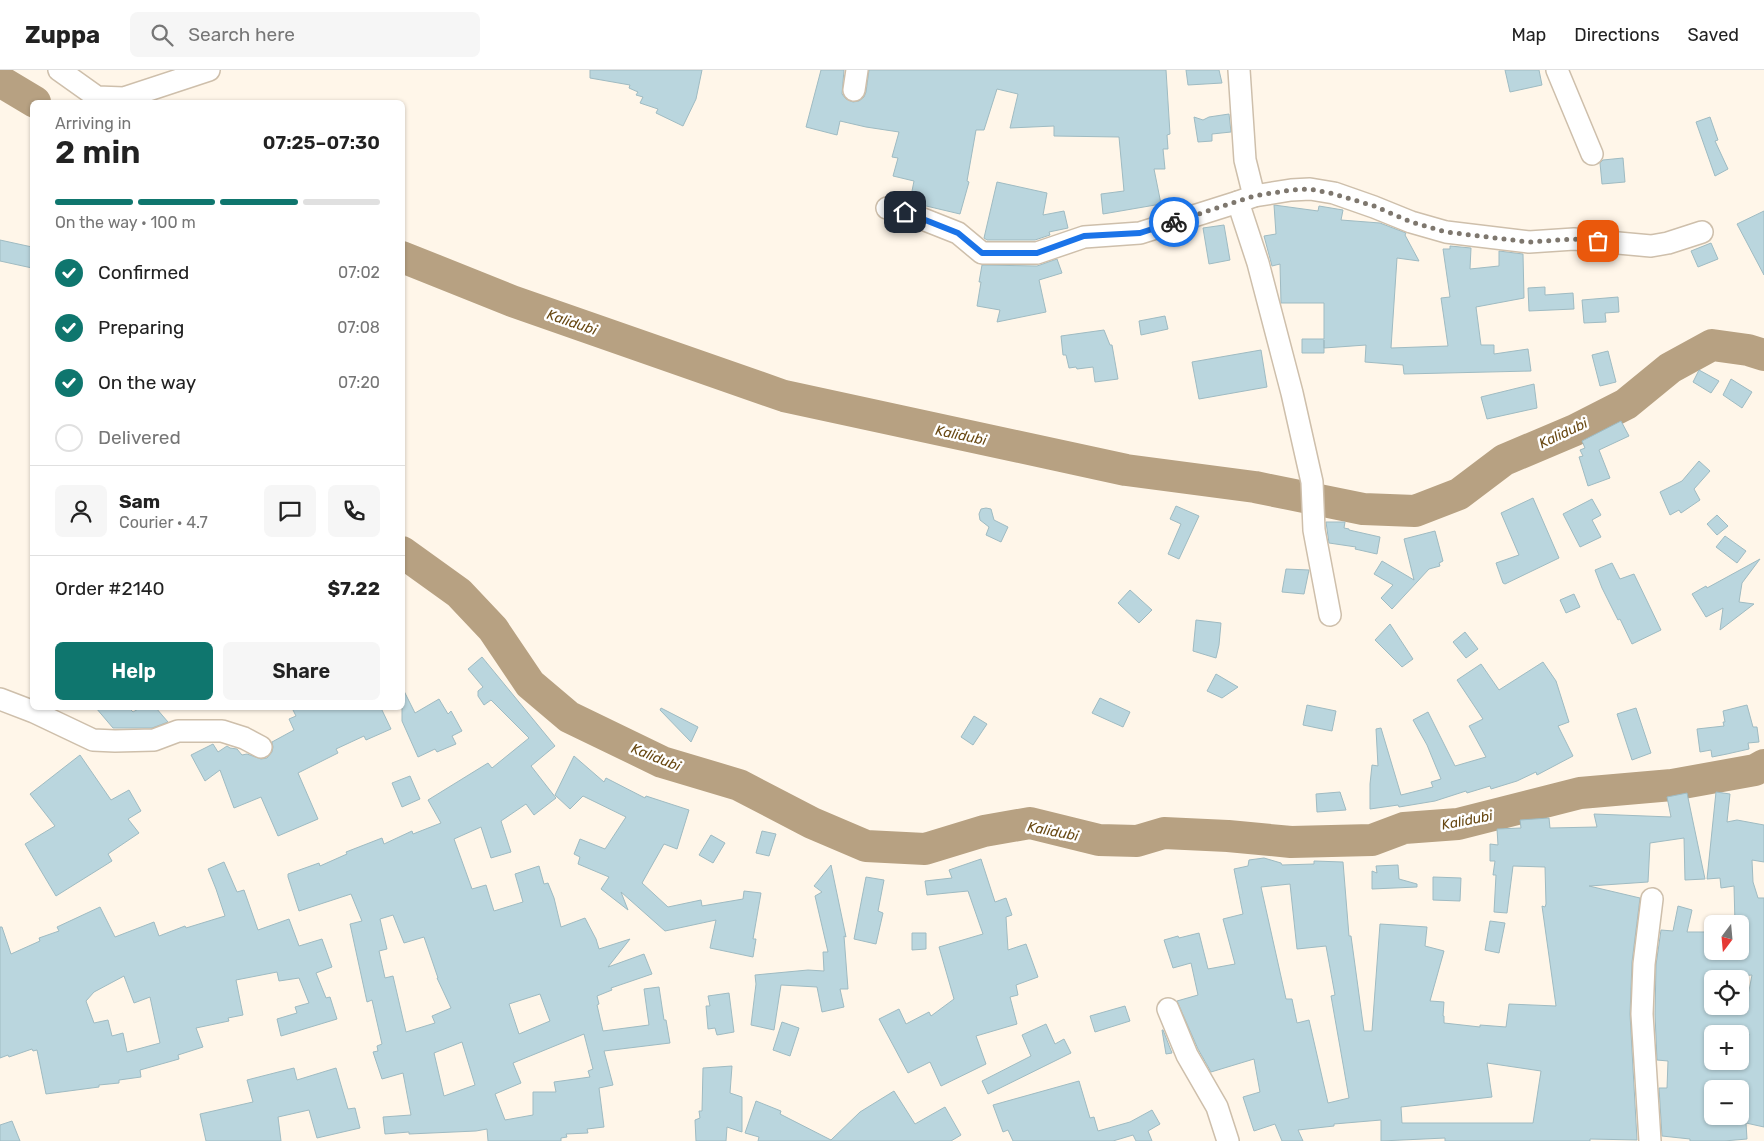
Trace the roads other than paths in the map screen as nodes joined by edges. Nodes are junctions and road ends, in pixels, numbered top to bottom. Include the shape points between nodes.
1 (59, 70) edge
2 (209, 70) edge
3 (1239, 70) edge
4 (1557, 70) edge
5 (1592, 154) dead end
6 (1246, 199) junction
7 (887, 208) dead end
8 (1702, 232) dead end
9 (1330, 615) dead end
10 (0, 699) edge
11 (261, 747) dead end
12 (1652, 899) dead end
13 (1168, 1009) dead end
14 (1228, 1141) edge
15 (1650, 1141) edge

1 - 2 street via 97,97 124,98
3 - 6 street
4 - 5 street
6 - 7 street via 1140,233 1084,236 1037,253 982,253 958,233
6 - 8 street via 1291,190 1318,191 1374,206 1446,232 1529,242 1574,239 1651,246
6 - 9 street via 1258,263 1312,482 1314,530
10 - 11 street via 93,740 154,740 178,731 222,731
12 - 15 street via 1642,1014
13 - 14 street via 1187,1055 1217,1107

